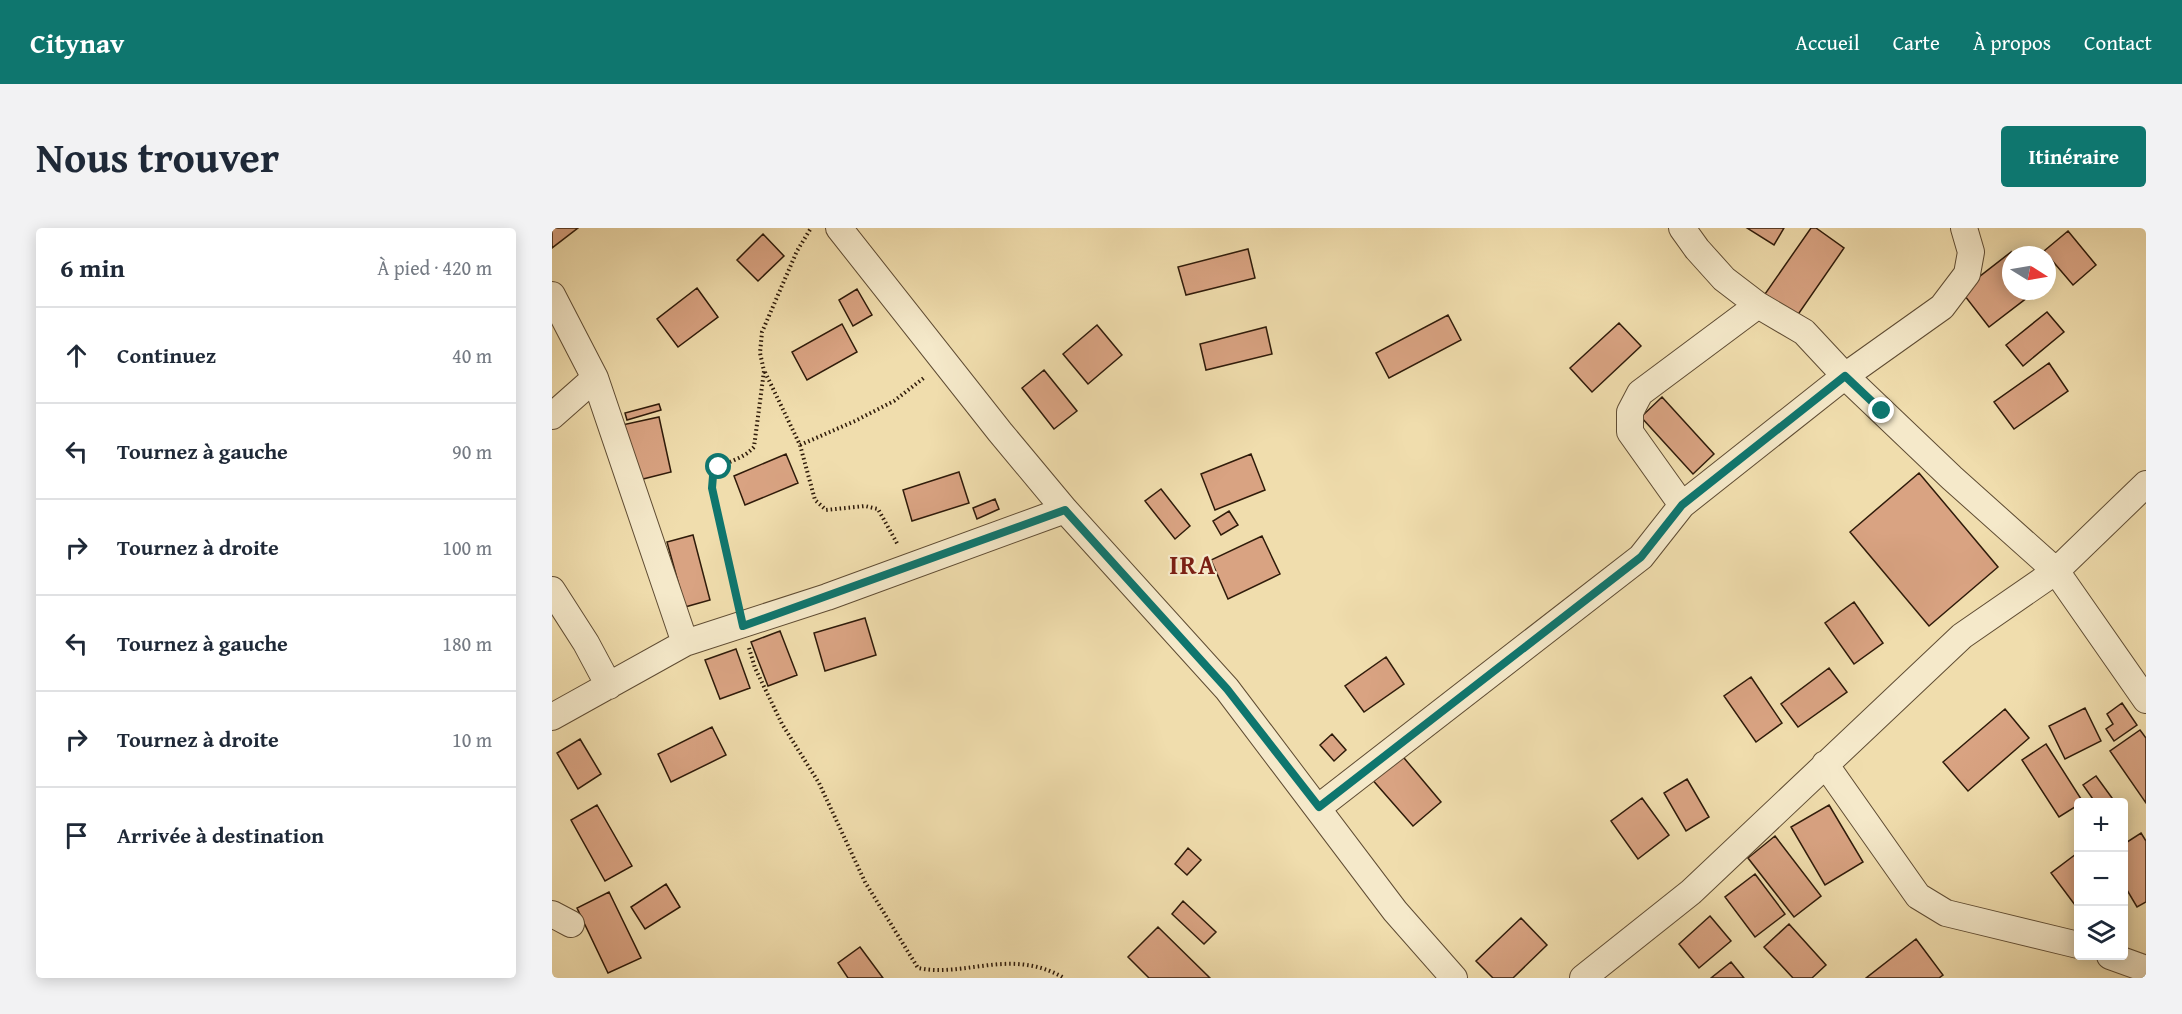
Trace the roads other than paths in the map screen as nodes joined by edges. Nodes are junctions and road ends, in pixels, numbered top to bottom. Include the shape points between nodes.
1 (839, 228) edge
2 (1682, 228) edge
3 (1964, 228) edge
4 (552, 295) edge
5 (1758, 305) junction
6 (1845, 376) junction
7 (595, 378) junction
8 (552, 416) edge
9 (2146, 484) edge
10 (1682, 505) junction
11 (1065, 510) junction
12 (2055, 571) junction
13 (552, 590) edge
14 (685, 644) junction
15 (609, 686) junction
16 (2146, 700) edge
17 (552, 717) edge
18 (1825, 764) junction
19 (1319, 807) junction
20 (2074, 944) edge
21 (2121, 960) edge
22 (2146, 969) edge
23 (1454, 978) edge
24 (1583, 978) edge

1 - 11 street
2 - 5 street via 1724,279
3 - 6 street via 1971,252 1967,274 1942,307
4 - 7 street
5 - 6 street via 1804,332
5 - 10 street via 1640,393 1630,412 1630,432
6 - 10 street
6 - 12 street
7 - 8 street
7 - 14 street
9 - 12 street
10 - 19 street via 1641,557
11 - 14 street
11 - 19 street via 1227,689
12 - 16 street
12 - 18 street via 1962,636
13 - 15 street
14 - 15 street
15 - 17 street
18 - 20 street via 1918,896 1946,913
18 - 24 street via 1691,892
19 - 23 street via 1395,911
21 - 22 street

